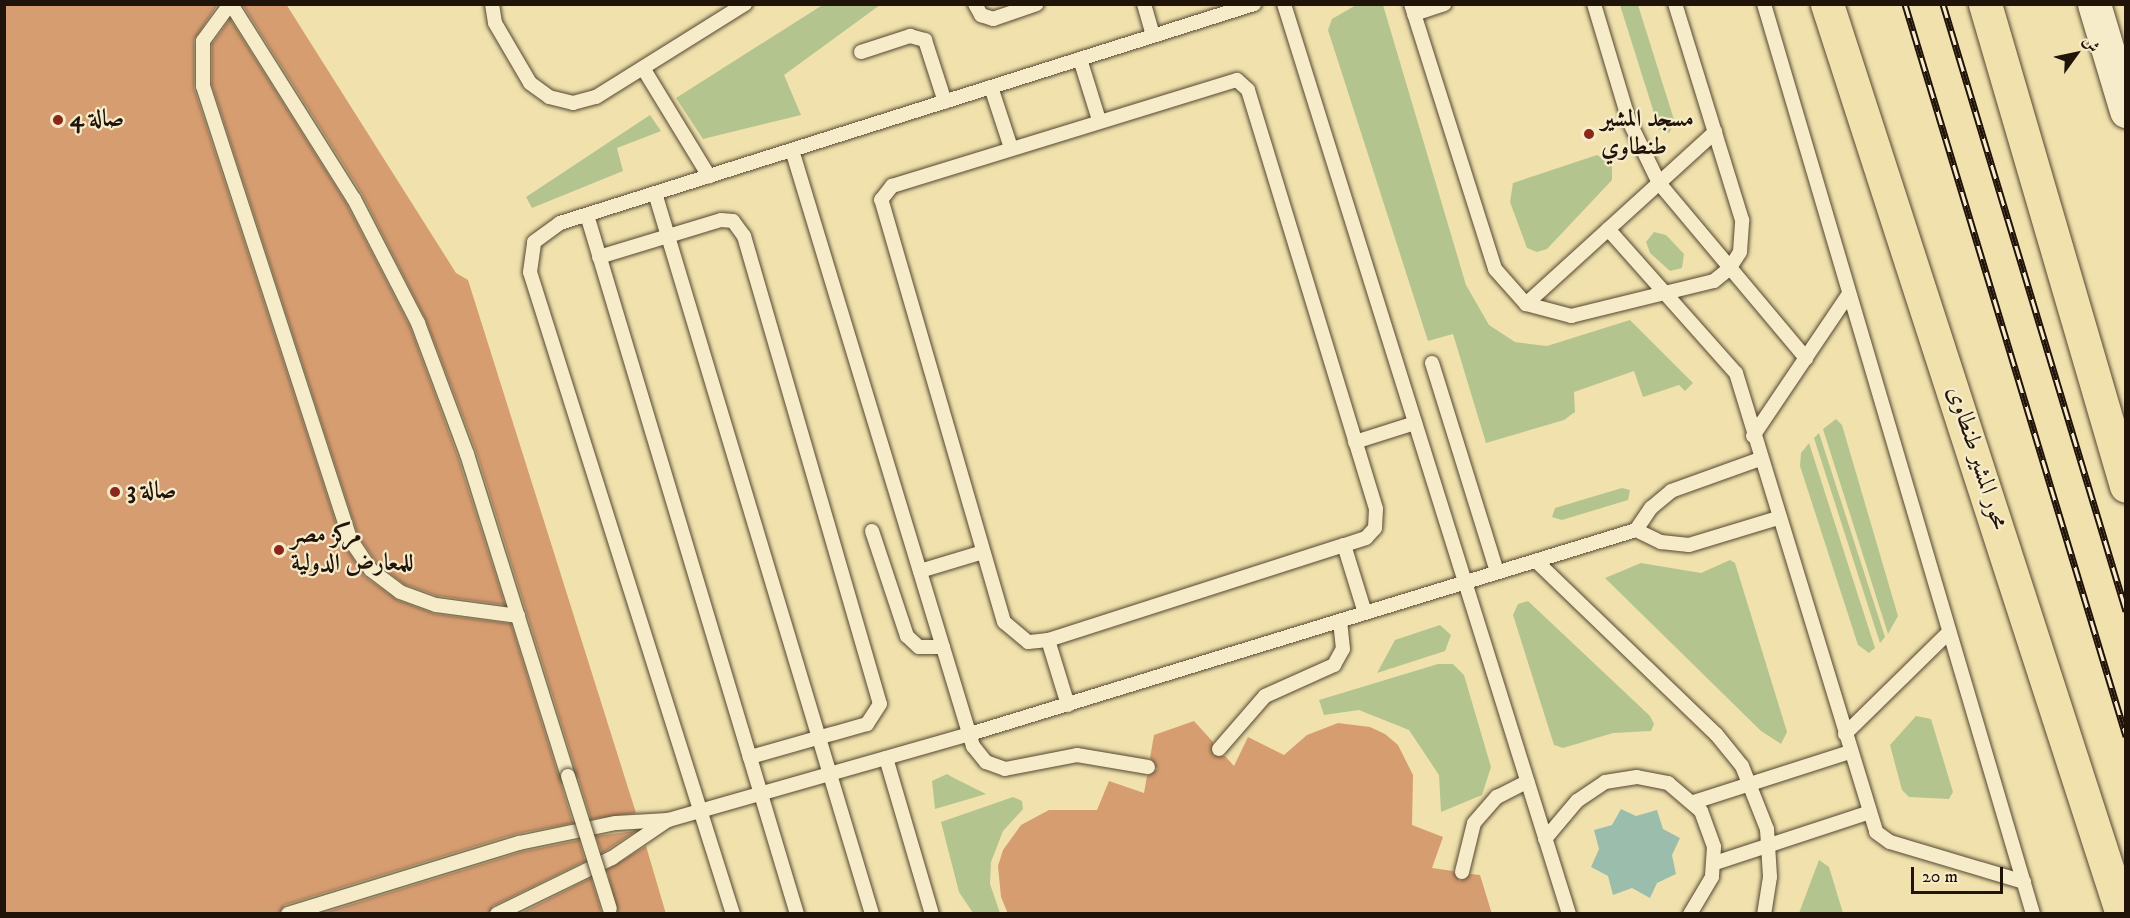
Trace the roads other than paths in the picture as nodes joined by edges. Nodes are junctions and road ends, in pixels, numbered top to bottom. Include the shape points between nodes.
1 (231, 4) edge
2 (492, 4) edge
3 (744, 4) edge
4 (975, 4) edge
5 (1036, 4) edge
6 (1144, 4) edge
7 (1254, 4) edge
8 (1284, 4) edge
9 (1444, 4) edge
10 (1594, 4) edge
11 (1675, 4) edge
12 (1764, 4) edge
13 (1827, 4) edge
14 (1985, 4) edge
15 (2094, 4) edge
16 (1412, 9) edge
17 (1153, 36) junction
18 (861, 52) dead end
19 (1080, 59) junction
20 (643, 68) junction
21 (991, 87) junction
22 (945, 102) junction
23 (2126, 111) edge
24 (1099, 120) junction
25 (1714, 132) junction
26 (1011, 148) junction
27 (792, 150) junction
28 (709, 176) junction
29 (1659, 183) junction
30 (655, 193) junction
31 (586, 215) junction
32 (1608, 229) junction
33 (668, 236) junction
34 (599, 256) junction
35 (1730, 269) junction
36 (1668, 295) junction
37 (1848, 295) junction
38 (1526, 304) junction
39 (1806, 358) junction
40 (1432, 363) dead end
41 (1414, 423) junction
42 (1754, 436) junction
43 (1355, 442) junction
44 (1760, 459) junction
45 (2126, 486) edge
46 (1778, 518) junction
47 (1636, 530) junction
48 (872, 531) dead end
49 (1344, 545) junction
50 (983, 552) junction
51 (1536, 561) junction
52 (920, 571) junction
53 (1497, 572) junction
54 (1465, 582) junction
55 (1365, 613) junction
56 (518, 616) junction
57 (1340, 621) junction
58 (1949, 632) junction
59 (1048, 640) junction
60 (943, 647) junction
61 (1068, 705) junction
62 (970, 734) junction
63 (1845, 734) junction
64 (819, 737) junction
65 (1219, 749) dead end
66 (1850, 752) junction
67 (750, 757) junction
68 (886, 758) junction
69 (1148, 767) dead end
70 (830, 774) junction
71 (1527, 782) junction
72 (1751, 783) junction
73 (761, 794) junction
74 (1694, 802) junction
75 (701, 811) junction
76 (1870, 812) junction
77 (668, 820) junction
78 (1545, 839) junction
79 (1769, 845) junction
80 (1715, 863) junction
81 (1462, 872) dead end
82 (2024, 882) junction
83 (610, 911) edge
84 (288, 914) edge
85 (497, 914) edge
86 (733, 914) edge
87 (797, 914) edge
88 (872, 914) edge
89 (932, 914) edge
90 (1569, 914) edge
91 (1690, 914) edge
92 (1764, 914) edge
93 (2033, 914) edge
94 (2122, 914) edge

1 - 56 lane via 354,199 418,323 452,410
1 - 56 lane via 203,40 203,86 350,539 371,570 409,596 436,605
2 - 20 lane via 495,23 523,73 549,97 584,101
3 - 20 lane
4 - 5 lane via 981,15 993,19
6 - 17 lane
7 - 17 lane
8 - 41 lane
9 - 16 lane
10 - 29 lane via 1629,121
11 - 25 lane
12 - 37 lane
13 - 94 highway, محور المشير طنطاوى
14 - 45 highway
15 - 23 street
16 - 38 lane via 1488,254 1502,283
17 - 19 lane
18 - 22 lane via 909,36 925,40
19 - 21 lane
19 - 24 lane
20 - 28 lane
21 - 22 lane
21 - 26 lane
22 - 27 lane
24 - 26 lane
24 - 43 lane via 1230,79 1248,90
25 - 29 lane
25 - 35 lane via 1744,231 1740,252
26 - 50 lane via 892,186 883,194 880,206
27 - 28 lane
27 - 52 lane
28 - 30 lane
29 - 32 lane
29 - 35 lane
30 - 31 lane
30 - 33 lane
31 - 34 lane
31 - 75 lane via 541,234 530,252 530,272
32 - 36 lane
32 - 38 lane
33 - 34 lane
33 - 64 lane
33 - 64 lane via 727,219 738,225 744,236 880,704 867,724
34 - 67 lane
35 - 36 lane via 1714,281
35 - 39 lane
36 - 38 lane via 1571,316
36 - 42 lane via 1732,365
37 - 39 lane
37 - 58 lane
39 - 42 lane
40 - 53 lane
41 - 43 lane
41 - 54 lane
42 - 44 lane
43 - 49 lane via 1377,522 1371,534
44 - 46 lane
44 - 47 lane via 1671,491 1650,508
46 - 47 lane via 1689,545 1661,542
46 - 63 lane
47 - 51 lane
48 - 60 lane via 907,636 919,647
49 - 55 lane
49 - 59 lane
50 - 52 lane
50 - 59 lane via 1010,631 1028,642
51 - 53 lane
51 - 72 lane via 1716,734
52 - 60 lane
53 - 54 lane
54 - 55 lane
54 - 71 lane
55 - 57 lane
56 - 83 lane, bridge
57 - 61 lane
57 - 65 lane via 1343,649 1334,665 1265,696
58 - 63 lane
58 - 82 lane
59 - 61 lane
60 - 62 lane
61 - 62 lane
62 - 68 lane
62 - 69 lane via 979,755 1005,769 1077,755
63 - 66 lane
64 - 67 lane
64 - 70 lane
66 - 72 lane
66 - 76 lane
67 - 73 lane
68 - 70 lane
68 - 89 lane
70 - 73 lane
70 - 88 lane
71 - 78 lane
71 - 81 lane via 1497,797 1474,823
72 - 74 lane
72 - 79 lane
73 - 75 lane
73 - 87 lane
74 - 78 lane via 1653,778 1620,778 1577,801
74 - 80 lane via 1711,831
75 - 77 lane
75 - 86 lane
76 - 79 lane
76 - 82 lane via 1876,832 1890,842
77 - 84 lane via 616,823 519,843
77 - 85 lane via 612,858
78 - 90 lane
79 - 80 lane
79 - 92 lane
80 - 91 lane via 1707,891
82 - 93 lane

